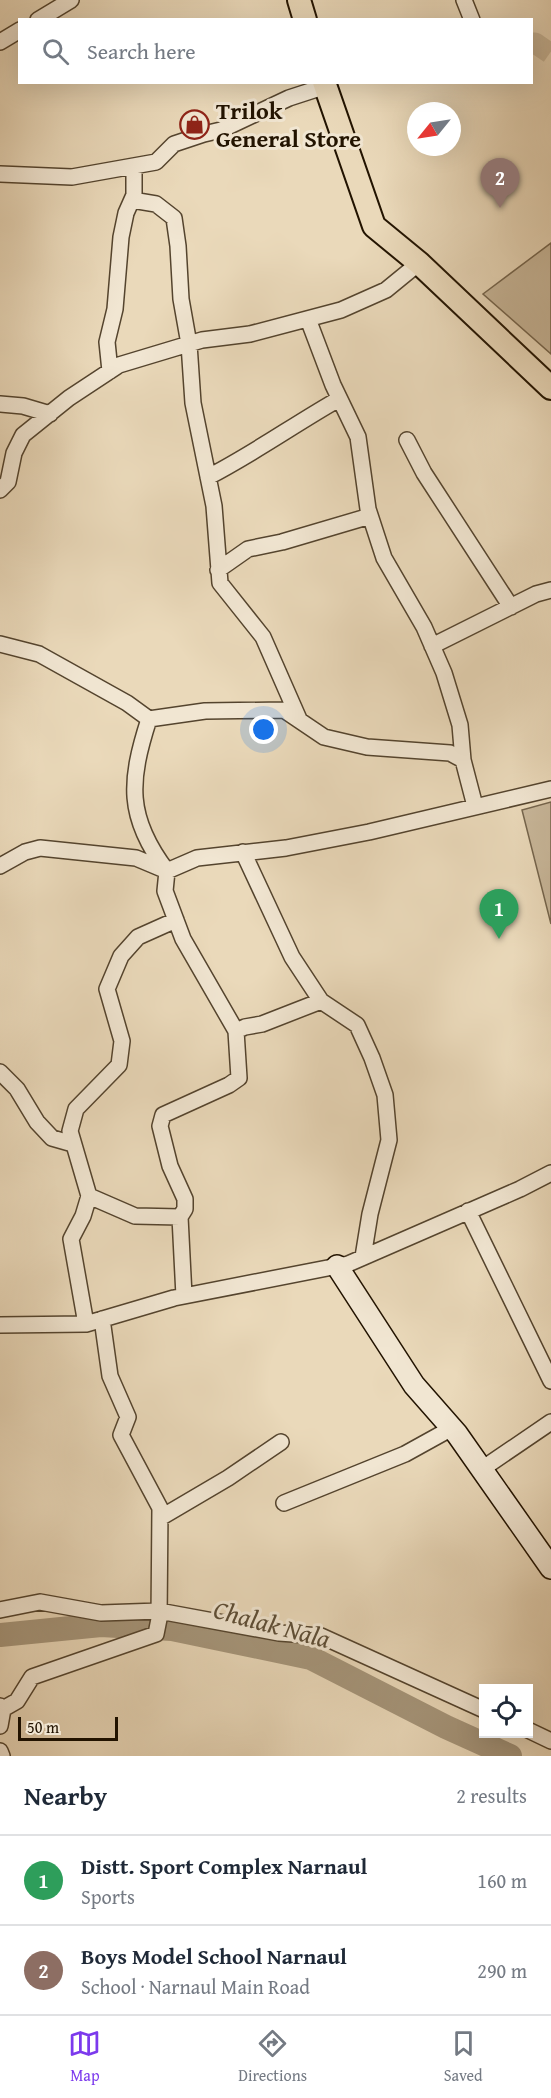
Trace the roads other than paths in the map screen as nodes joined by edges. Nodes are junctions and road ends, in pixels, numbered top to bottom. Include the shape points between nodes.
1 (70, 0) edge
2 (299, 0) edge
3 (464, 0) edge
4 (41, 18) edge
5 (304, 18) edge
6 (471, 18) edge
7 (18, 31) edge
8 (0, 42) edge
9 (330, 84) edge
10 (134, 166) junction
11 (0, 174) edge
12 (132, 200) junction
13 (419, 263) junction
14 (308, 319) junction
15 (189, 344) junction
16 (110, 371) junction
17 (551, 388) edge
18 (339, 399) junction
19 (0, 404) edge
20 (50, 414) junction
21 (406, 440) dead end
22 (208, 477) junction
23 (0, 490) edge
24 (370, 516) junction
25 (218, 570) junction
26 (551, 590) edge
27 (511, 607) junction
28 (0, 644) edge
29 (432, 646) junction
30 (149, 719) junction
31 (299, 719) junction
32 (463, 760) junction
33 (551, 789) edge
34 (475, 806) junction
35 (243, 852) junction
36 (0, 866) edge
37 (167, 871) junction
38 (176, 920) junction
39 (321, 1002) junction
40 (236, 1031) junction
41 (0, 1072) edge
42 (73, 1144) junction
43 (551, 1173) edge
44 (88, 1196) junction
45 (468, 1211) junction
46 (180, 1217) junction
47 (363, 1257) junction
48 (337, 1266) junction
49 (184, 1296) junction
50 (102, 1319) junction
51 (86, 1323) junction
52 (0, 1325) edge
53 (551, 1381) edge
54 (551, 1422) edge
55 (452, 1428) junction
56 (281, 1442) dead end
57 (482, 1469) junction
58 (285, 1503) dead end
59 (160, 1518) junction
60 (551, 1568) edge
61 (0, 1610) edge
62 (158, 1621) junction
63 (1, 1707) edge
64 (479, 1708) edge
65 (0, 1726) edge
66 (533, 1732) edge
67 (551, 1741) edge
68 (0, 1751) edge
69 (2, 1756) edge

1 - 4 street
2 - 5 main road
3 - 6 street
7 - 8 street
9 - 10 street via 221,130 174,144 156,162
9 - 13 main road via 374,226
10 - 11 street via 72,177
10 - 12 street
12 - 15 street via 156,204 174,218
12 - 16 street via 121,237 115,309 107,342
13 - 14 street via 386,290 341,310
13 - 17 main road
14 - 15 street
14 - 18 street
15 - 16 street
15 - 22 street via 193,403
16 - 20 street
18 - 22 street
18 - 24 street via 358,437
19 - 20 street
20 - 23 street via 23,435 14,453 8,482
21 - 27 street
22 - 25 street
24 - 25 street via 248,549
24 - 29 street via 384,558
25 - 31 street via 220,583 263,637
26 - 27 street
27 - 29 street
28 - 30 street via 39,654
29 - 32 street via 460,725
30 - 31 street via 205,711 284,710
30 - 37 street via 133,789 138,818 151,850
31 - 32 street via 324,736 367,747 450,753
32 - 34 street
33 - 34 street
34 - 35 street via 296,846
35 - 37 street via 197,858
35 - 39 street via 292,957
36 - 37 street via 40,848 135,858
37 - 38 street via 165,891
38 - 40 street
38 - 42 street via 138,937 121,956 107,989 122,1041 118,1065 76,1108 70,1131
39 - 40 street
39 - 47 street via 357,1025 385,1095 389,1140
40 - 46 street via 239,1078 164,1115 160,1126 170,1166 185,1199
41 - 42 street via 52,1138
42 - 44 street
43 - 45 street
44 - 46 street via 135,1216
44 - 51 street via 71,1239
45 - 47 street
45 - 53 street
46 - 49 street
47 - 48 street
48 - 49 street
48 - 55 street via 414,1385
49 - 50 street
50 - 51 street
50 - 59 street via 110,1376 128,1418 121,1435 160,1508
51 - 52 street
54 - 57 street
55 - 57 street
55 - 58 street via 405,1454
56 - 59 street
57 - 60 street
59 - 62 street
61 - 62 street via 40,1602
62 - 63 street via 32,1677 17,1701
62 - 64 street via 321,1636
63 - 65 street
66 - 67 street
68 - 69 street

